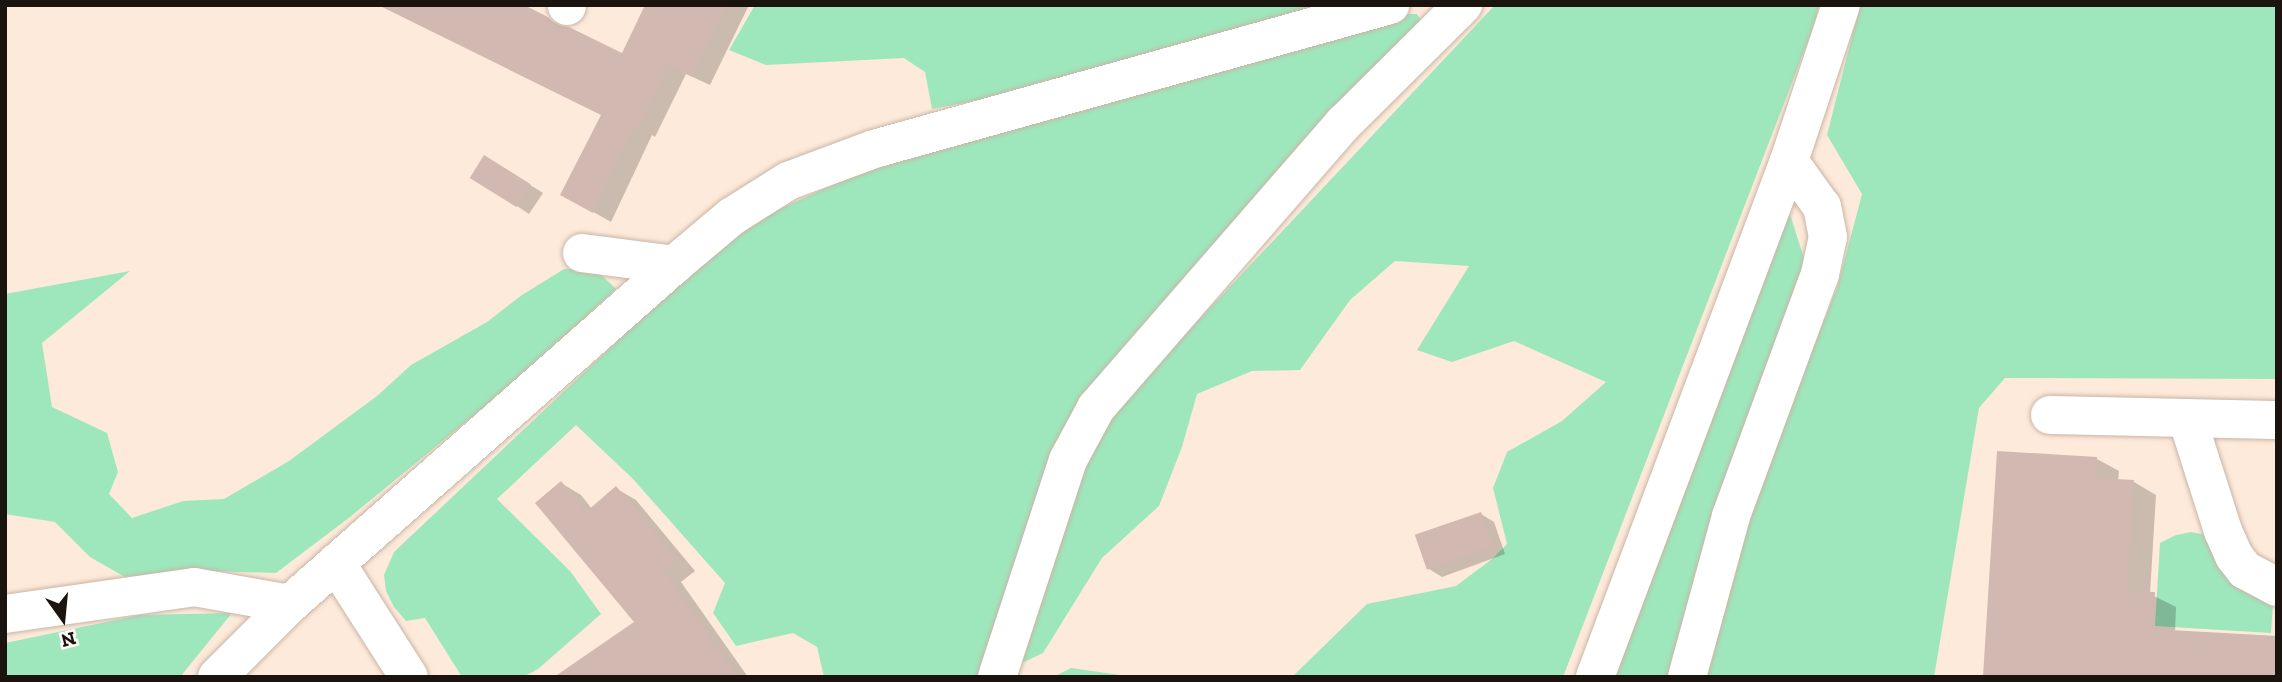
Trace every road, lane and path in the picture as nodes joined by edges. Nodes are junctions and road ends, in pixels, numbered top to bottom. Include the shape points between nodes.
1 (1390, 5) edge
2 (1463, 5) edge
3 (1842, 5) edge
4 (1788, 161) junction
5 (582, 253) dead end
6 (674, 265) junction
7 (2050, 415) dead end
8 (2188, 418) junction
9 (2277, 420) edge
10 (336, 563) junction
11 (2277, 587) edge
12 (290, 604) junction
13 (5, 614) edge
14 (217, 677) edge
15 (409, 677) edge
16 (997, 677) edge
17 (1595, 677) edge
18 (1687, 677) edge

1 - 6 street via 874,149 788,181 731,216
2 - 16 street via 1344,123 1096,408 1068,460
3 - 4 street
4 - 17 street
4 - 18 street via 1822,207 1828,237 1820,274 1731,516
5 - 6 street
6 - 10 street
7 - 8 street
8 - 9 street
8 - 11 street via 2234,556 2245,570
10 - 12 street
10 - 15 street
12 - 13 street via 194,587
12 - 14 street

